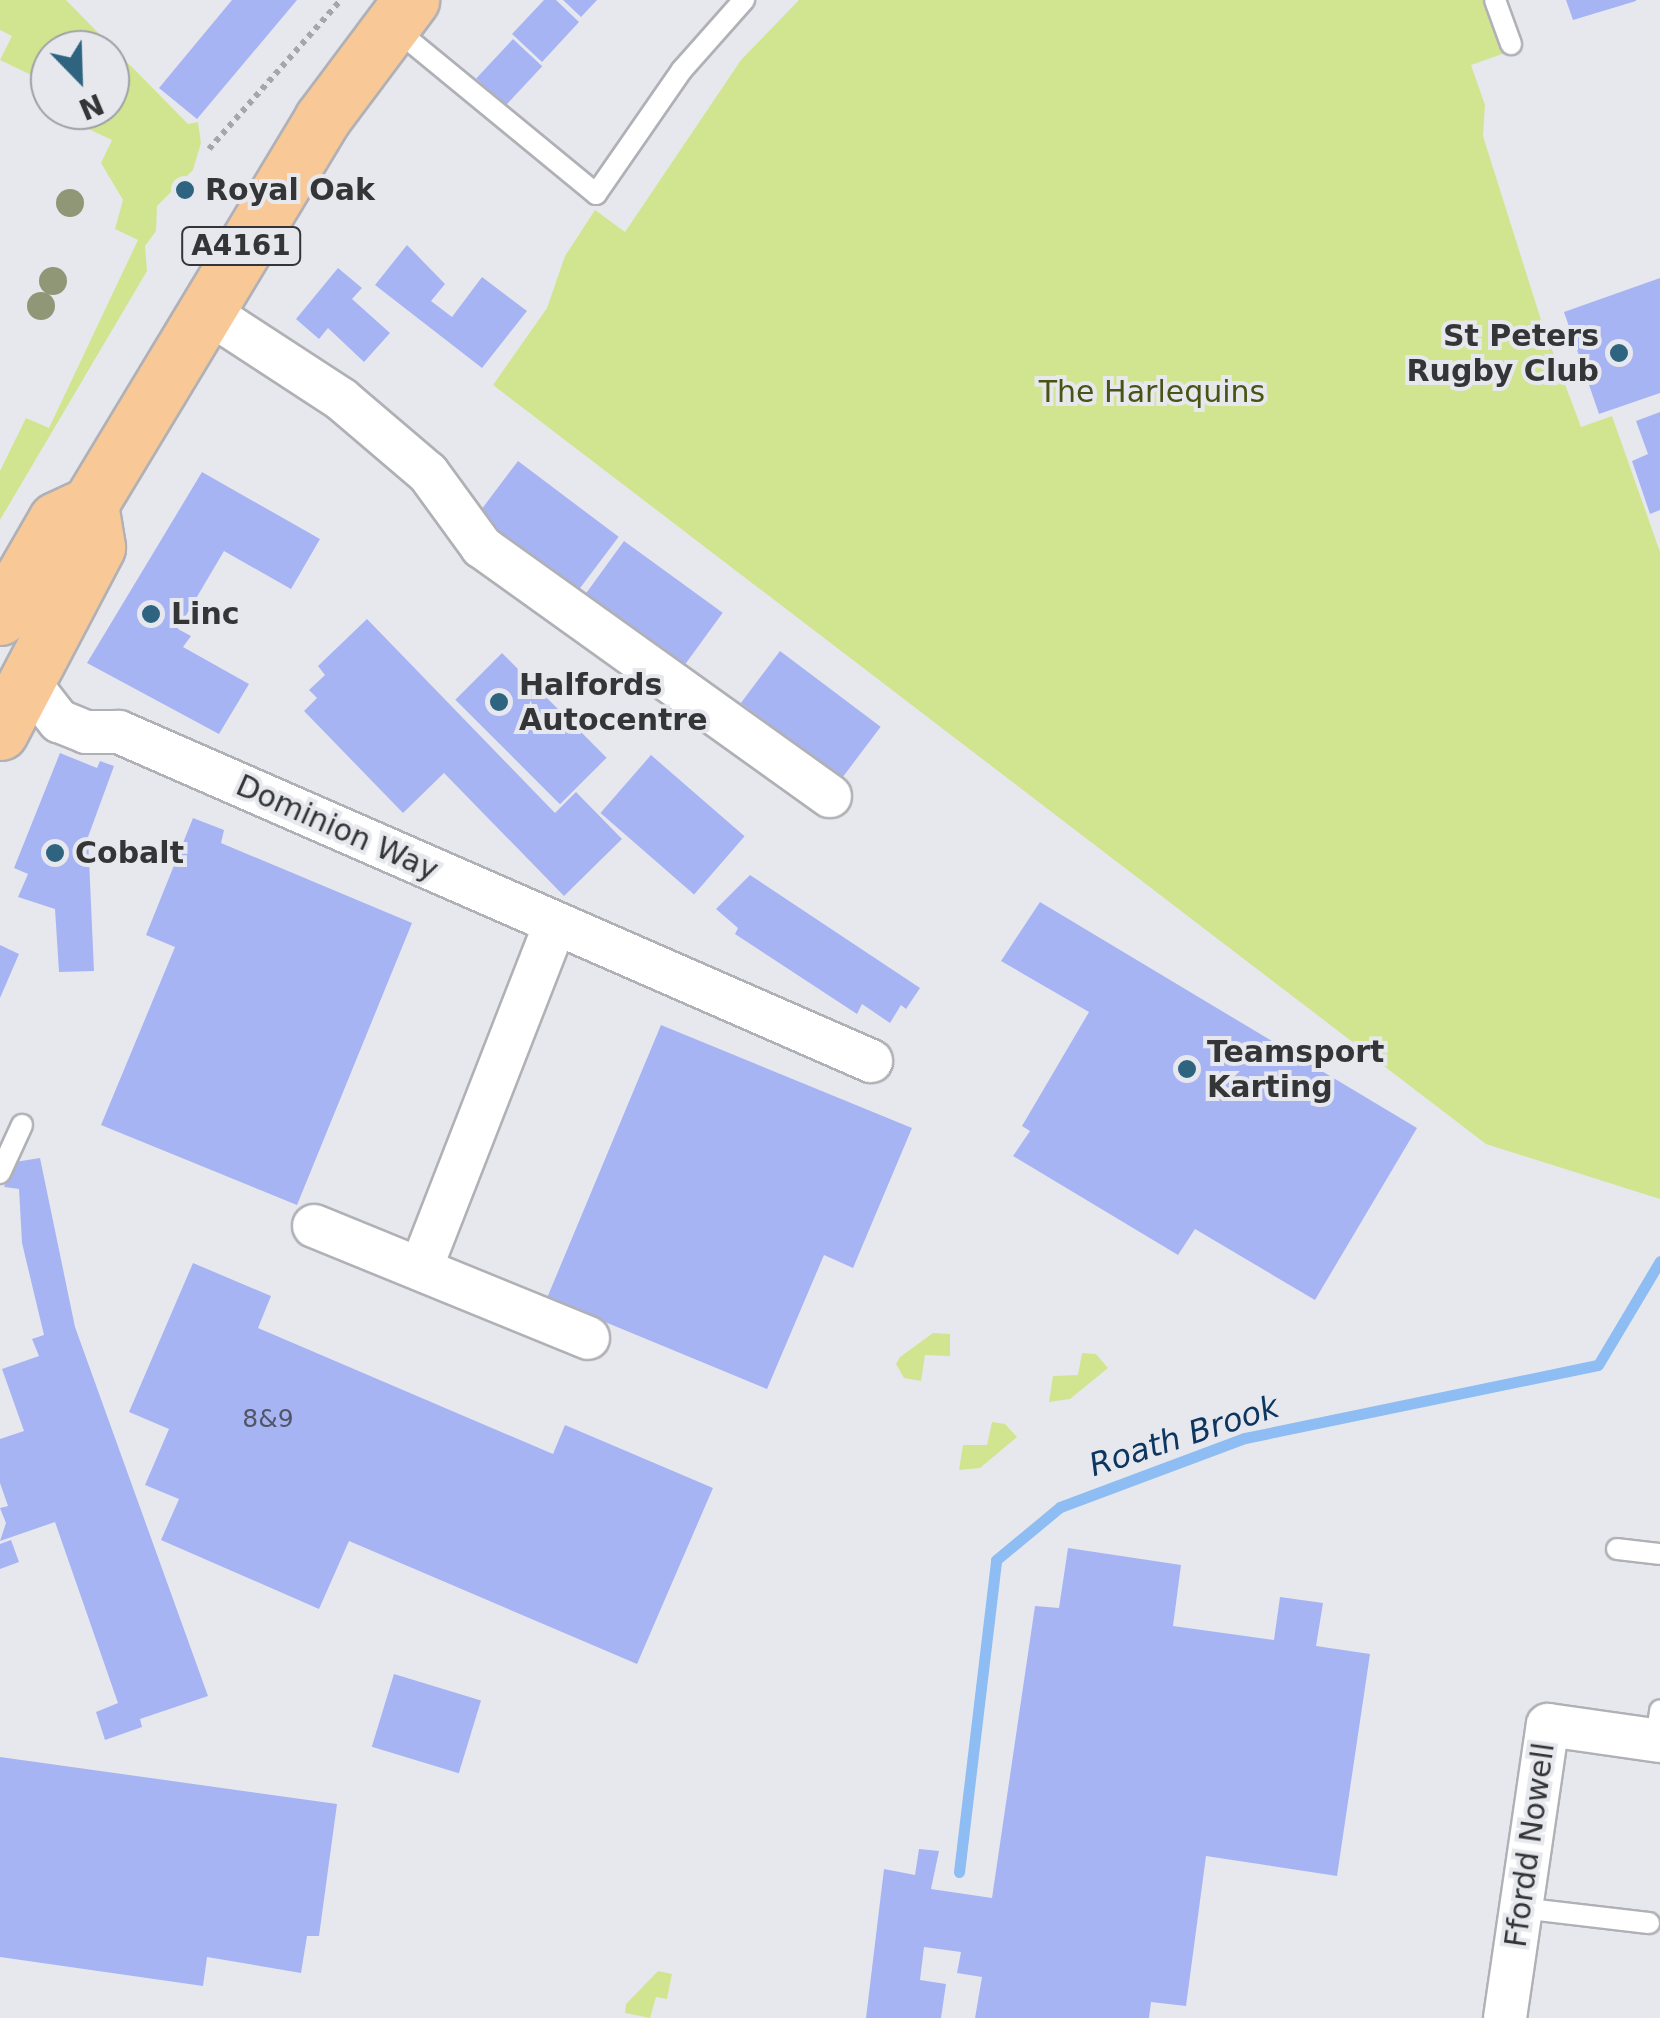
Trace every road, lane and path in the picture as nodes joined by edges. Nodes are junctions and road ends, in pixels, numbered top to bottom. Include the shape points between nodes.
1 (340, 0) edge
2 (744, 0) edge
3 (1495, 0) edge
4 (401, 13) edge
5 (1511, 44) dead end
6 (209, 149) dead end
7 (203, 310) junction
8 (90, 504) junction
9 (0, 617) edge
10 (15, 700) edge
11 (830, 796) dead end
12 (555, 924) junction
13 (872, 1062) dead end
14 (22, 1125) dead end
15 (0, 1174) edge
16 (314, 1226) dead end
17 (421, 1268) junction
18 (588, 1338) dead end
19 (1617, 1548) dead end
20 (1660, 1554) edge
21 (1659, 1730) edge
22 (1521, 1908) junction
23 (1649, 1923) dead end
24 (1505, 2018) edge

1 - 6 path
2 - 4 lane via 682,70 596,194
3 - 5 lane
4 - 7 main road, A4161 via 322,119
7 - 8 main road, A4161
7 - 11 street via 250,334 414,460 482,547
8 - 9 main road, A4161 via 56,520
8 - 10 main road via 97,546
10 - 12 street, Dominion Way via 86,732 119,732
12 - 13 street, Dominion Way
12 - 17 street
14 - 15 lane
16 - 17 street
17 - 18 street
19 - 20 lane
21 - 22 street, Ffordd Nowell via 1548,1724
22 - 23 lane
22 - 24 street, Ffordd Nowell

